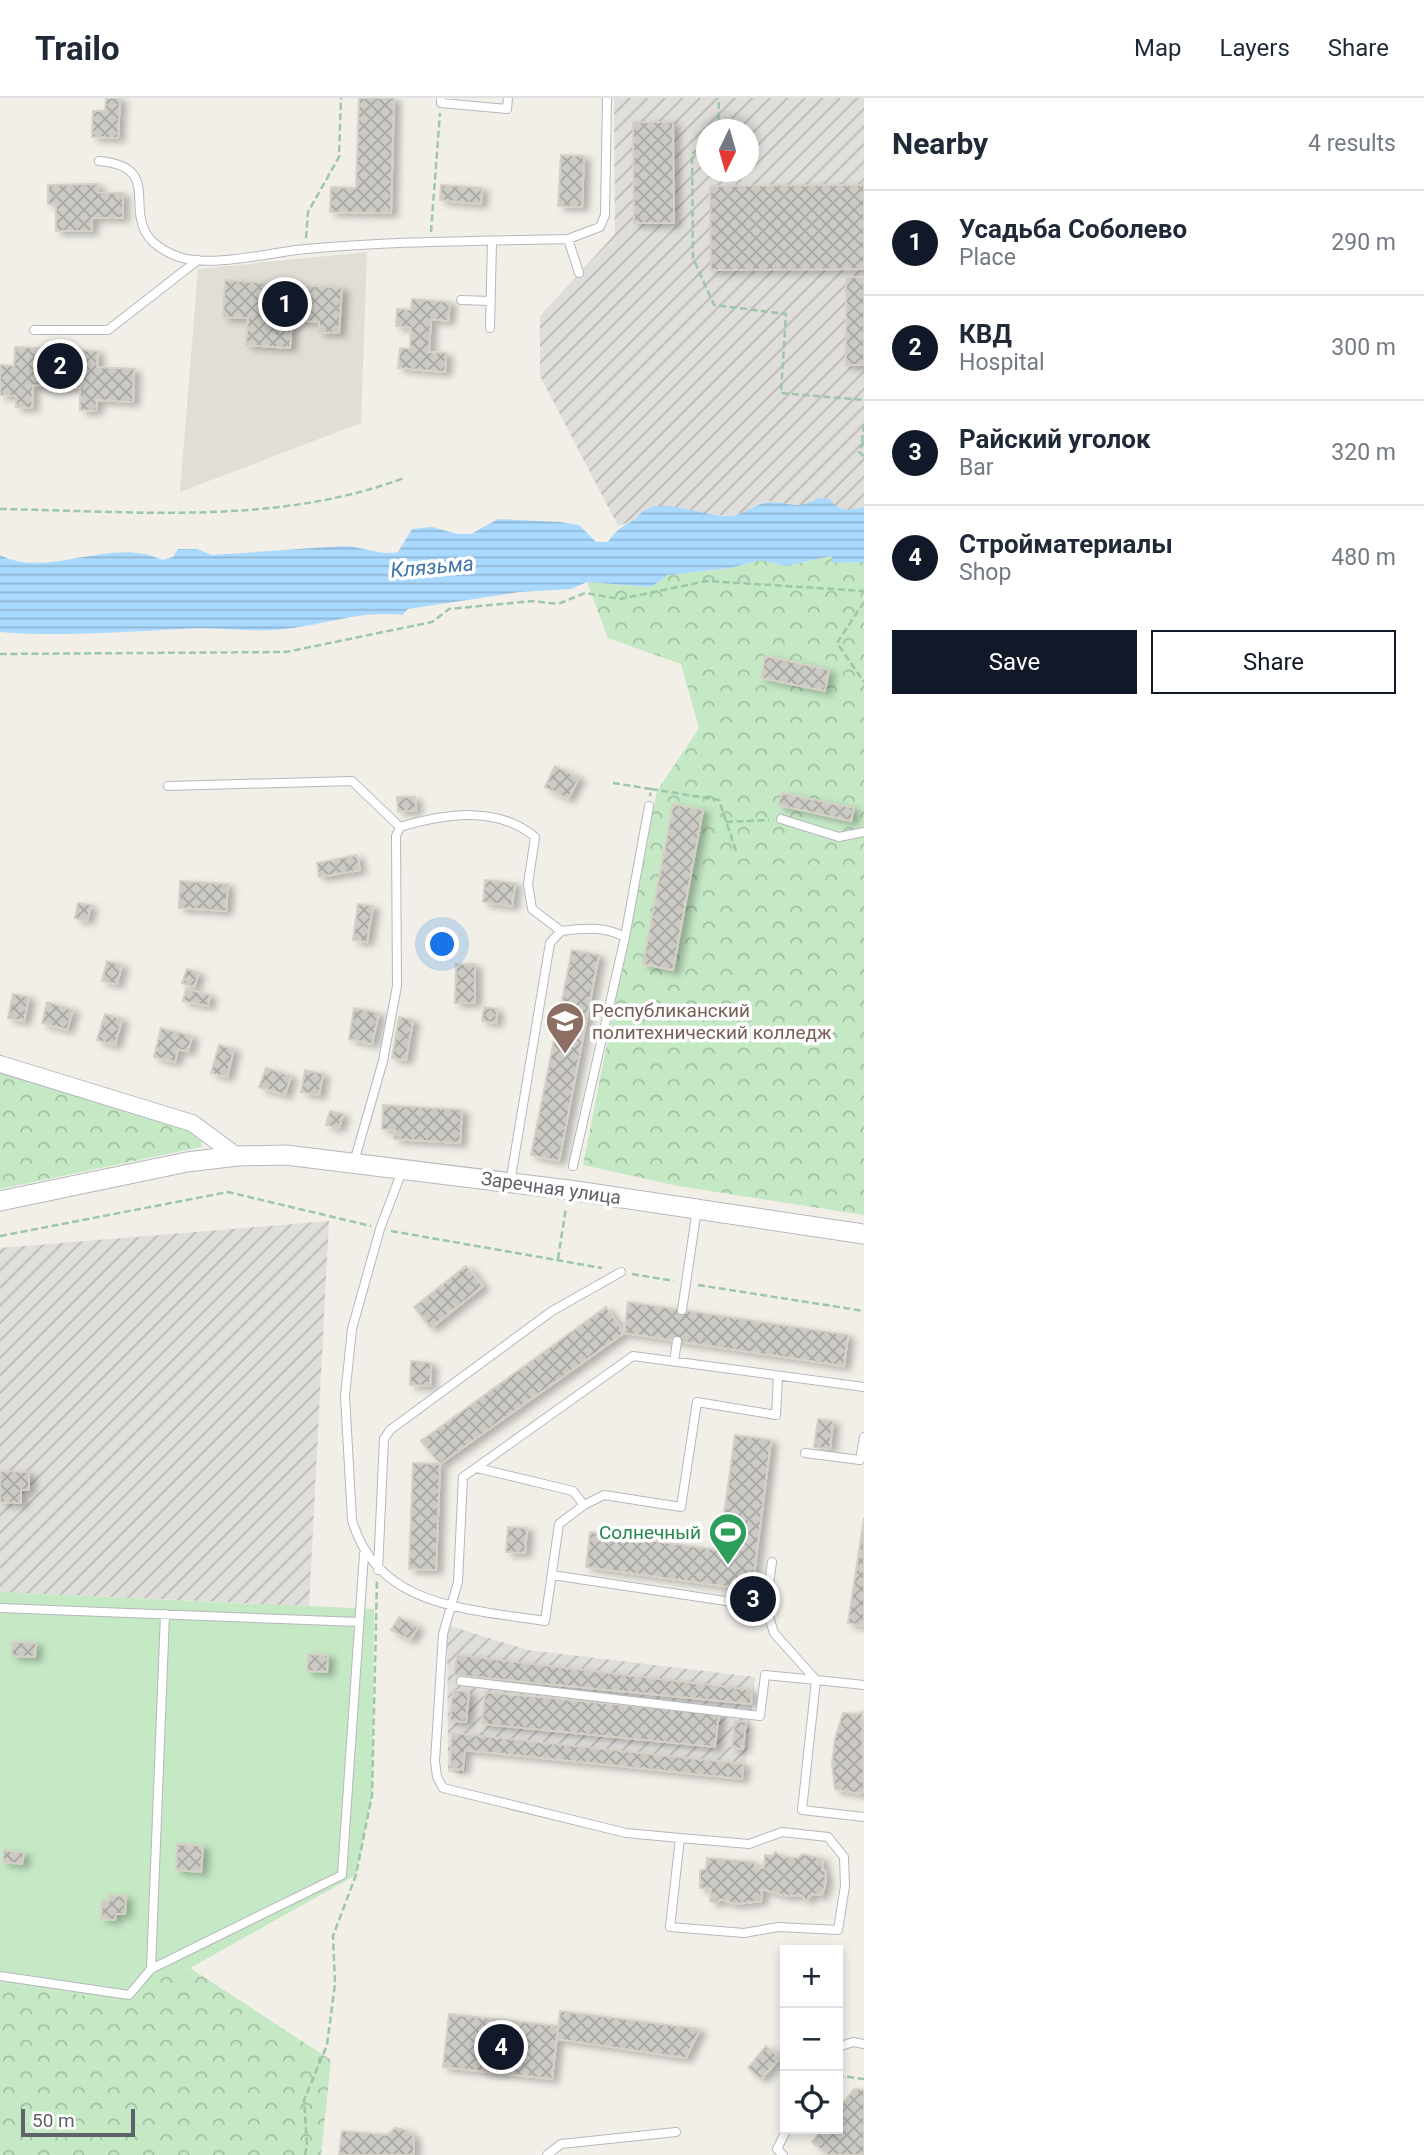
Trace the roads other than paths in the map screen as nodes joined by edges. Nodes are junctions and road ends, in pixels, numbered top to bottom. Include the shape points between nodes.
1 (508, 98) edge
2 (607, 98) edge
3 (441, 100) edge
4 (99, 161) dead end
5 (568, 239) junction
6 (492, 241) junction
7 (198, 260) junction
8 (579, 273) dead end
9 (461, 300) dead end
10 (490, 301) junction
11 (490, 328) dead end
12 (34, 330) dead end
13 (168, 786) dead end
14 (649, 806) road end
15 (781, 819) road end
16 (400, 827) junction
17 (864, 832) edge
18 (561, 931) junction
19 (625, 937) junction
20 (0, 1065) edge
21 (237, 1156) junction
22 (355, 1162) junction
23 (573, 1166) dead end
24 (403, 1168) junction
25 (510, 1183) junction
26 (0, 1201) edge
27 (697, 1209) junction
28 (864, 1234) edge
29 (621, 1272) dead end
30 (682, 1310) dead end
31 (677, 1340) dead end
32 (674, 1361) junction
33 (778, 1376) junction
34 (864, 1387) edge
35 (864, 1437) edge
36 (805, 1453) dead end
37 (477, 1468) junction
38 (584, 1505) junction
39 (364, 1554) junction
40 (772, 1562) dead end
41 (378, 1570) junction
42 (552, 1575) junction
43 (452, 1605) junction
44 (766, 1606) junction
45 (0, 1608) edge
46 (166, 1614) junction
47 (359, 1622) junction
48 (816, 1680) junction
49 (461, 1681) dead end
50 (864, 1685) edge
51 (864, 1817) edge
52 (680, 1838) junction
53 (151, 1969) junction
54 (0, 1976) edge
55 (864, 2044) edge
56 (843, 2045) edge
57 (676, 2132) dead end
58 (785, 2134) edge
59 (547, 2155) edge
60 (783, 2155) edge

1 - 3 lane via 507,109
2 - 5 lane via 605,215 600,227
4 - 7 lane via 133,170 138,180 140,224 152,242 180,257
5 - 6 lane
5 - 8 lane
6 - 7 lane via 343,251 306,249
6 - 10 lane
7 - 12 lane via 108,330
9 - 10 lane
10 - 11 lane
13 - 16 lane via 352,781
14 - 19 lane
15 - 17 lane via 839,837
16 - 18 lane via 484,814 523,827 535,837 528,884 532,909
16 - 22 lane via 396,836 397,986 383,1061
18 - 19 lane via 608,928
18 - 25 lane via 550,943
19 - 23 lane
20 - 21 street via 192,1123
21 - 22 street, Заречная улица
21 - 26 street, Заречная улица
22 - 24 street, Заречная улица
24 - 25 street, Заречная улица
24 - 39 lane via 380,1228 352,1329 345,1396 352,1520
25 - 27 street, Заречная улица
27 - 28 street, Заречная улица
27 - 30 lane
29 - 41 lane via 552,1311 390,1430 384,1439
31 - 32 lane
32 - 33 lane
32 - 37 lane via 633,1356
33 - 34 lane
33 - 38 lane via 776,1415 697,1402 681,1507 604,1495
35 - 36 lane via 860,1460
37 - 38 lane via 573,1491
37 - 43 lane via 463,1477 458,1582
38 - 42 lane via 559,1524
39 - 41 lane
39 - 47 lane
40 - 44 lane
41 - 43 lane via 407,1591
42 - 43 lane via 545,1621
42 - 44 lane
43 - 52 lane via 443,1633 435,1761 443,1788 626,1832
44 - 48 lane via 774,1633
45 - 46 lane
46 - 47 lane
46 - 53 lane
47 - 53 lane via 342,1875
48 - 49 lane via 765,1675 761,1716
48 - 50 lane
48 - 51 lane via 802,1810
52 - 52 lane via 670,1927 744,1933 778,1927 838,1930 844,1857 828,1837 782,1832 749,1844
53 - 54 lane via 129,1995
55 - 56 lane
57 - 59 lane via 561,2144
58 - 60 lane via 777,2150

